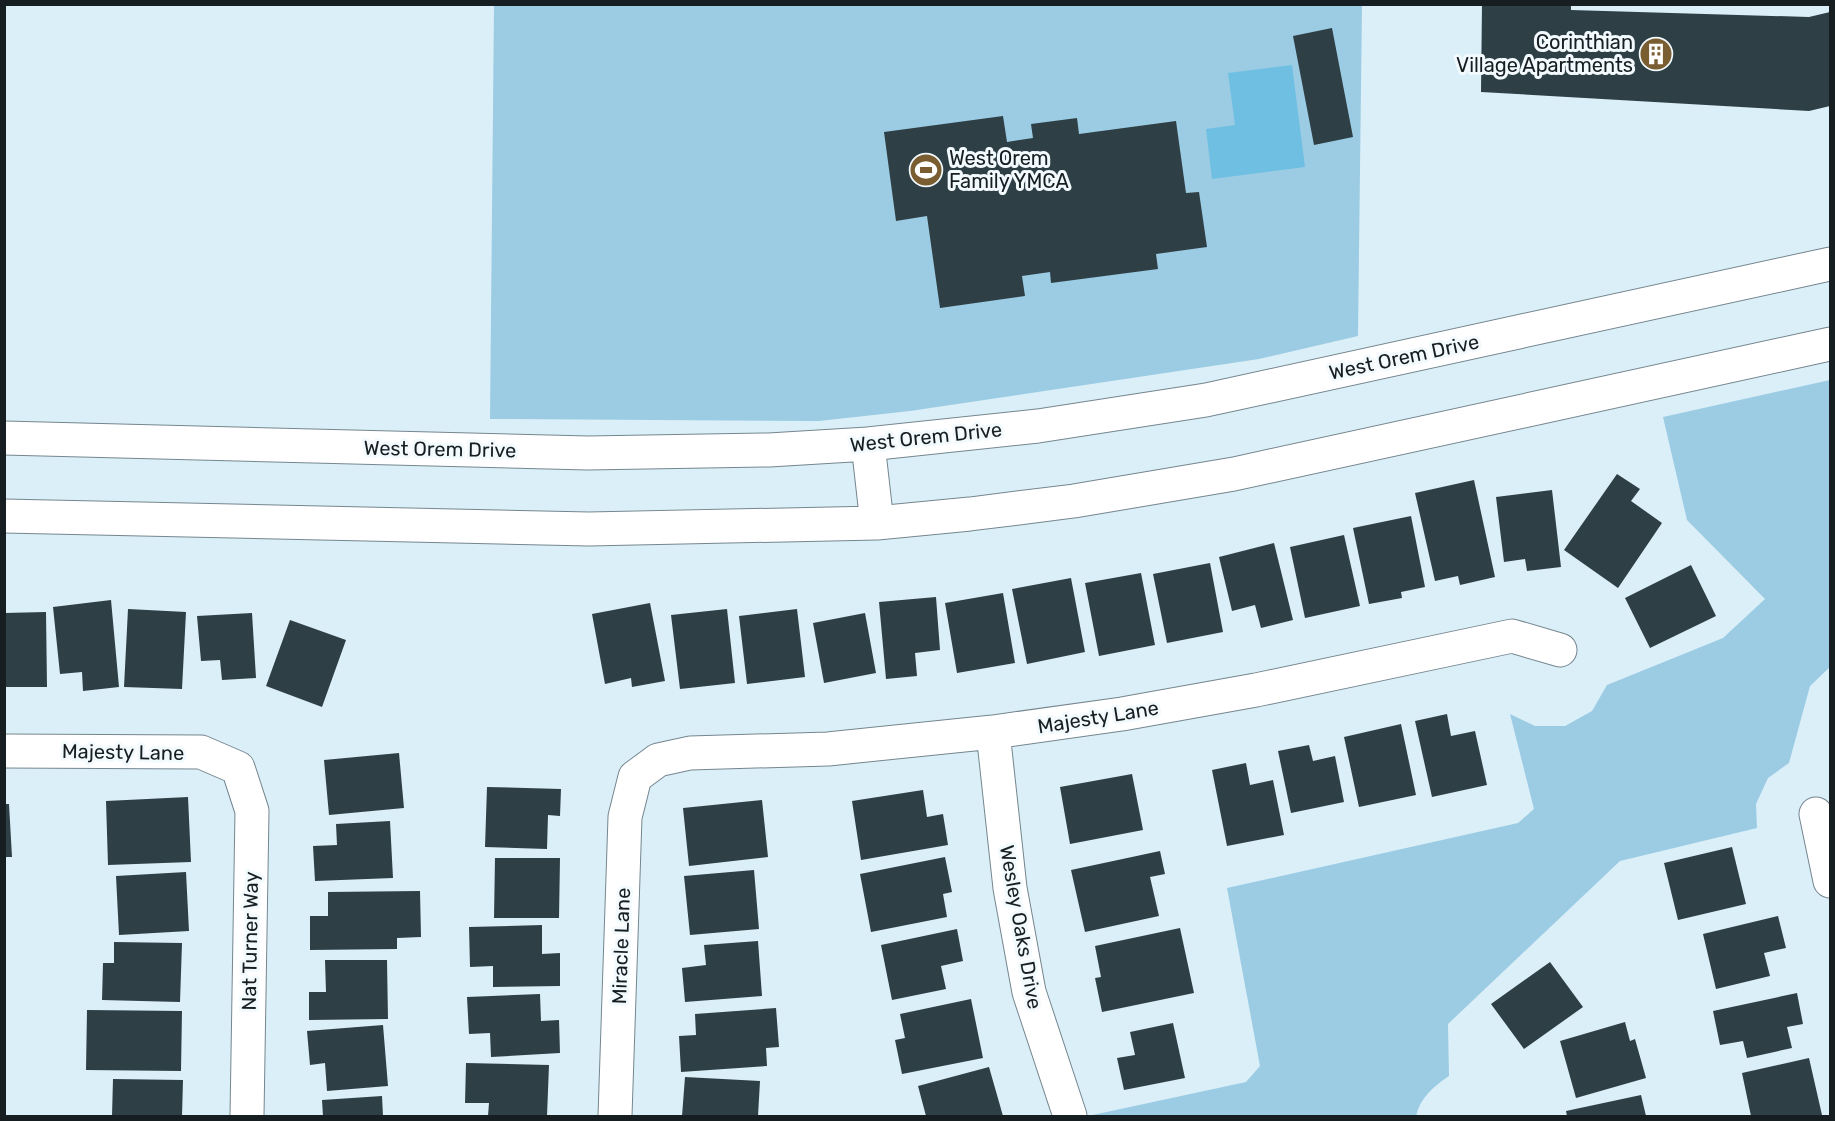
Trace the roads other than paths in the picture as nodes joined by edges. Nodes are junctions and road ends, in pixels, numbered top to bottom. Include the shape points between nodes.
1 (1830, 264) edge
2 (1830, 344) edge
3 (4, 438) edge
4 (868, 444) junction
5 (4, 516) edge
6 (877, 523) junction
7 (1560, 650) dead end
8 (993, 732) junction
9 (4, 751) edge
10 (238, 768) joint
11 (635, 777) joint
12 (1816, 814) dead end
13 (1830, 881) edge
14 (247, 1116) edge
15 (615, 1116) edge
16 (1070, 1116) edge

1 - 4 main road, West Orem Drive via 1206,400 1038,426
2 - 6 main road via 1234,474 1074,501
3 - 4 main road, West Orem Drive via 588,453
4 - 6 main road
5 - 6 main road via 589,529
7 - 8 main road, Majesty Lane via 1512,636 1256,690
8 - 11 main road, Majesty Lane via 828,749 690,753 658,760
8 - 16 main road, Wesley Oaks Drive via 1010,888 1029,992
9 - 10 main road, Majesty Lane via 201,753
10 - 14 main road, Nat Turner Way via 252,811
11 - 15 main road, Miracle Lane via 625,817
12 - 13 main road

